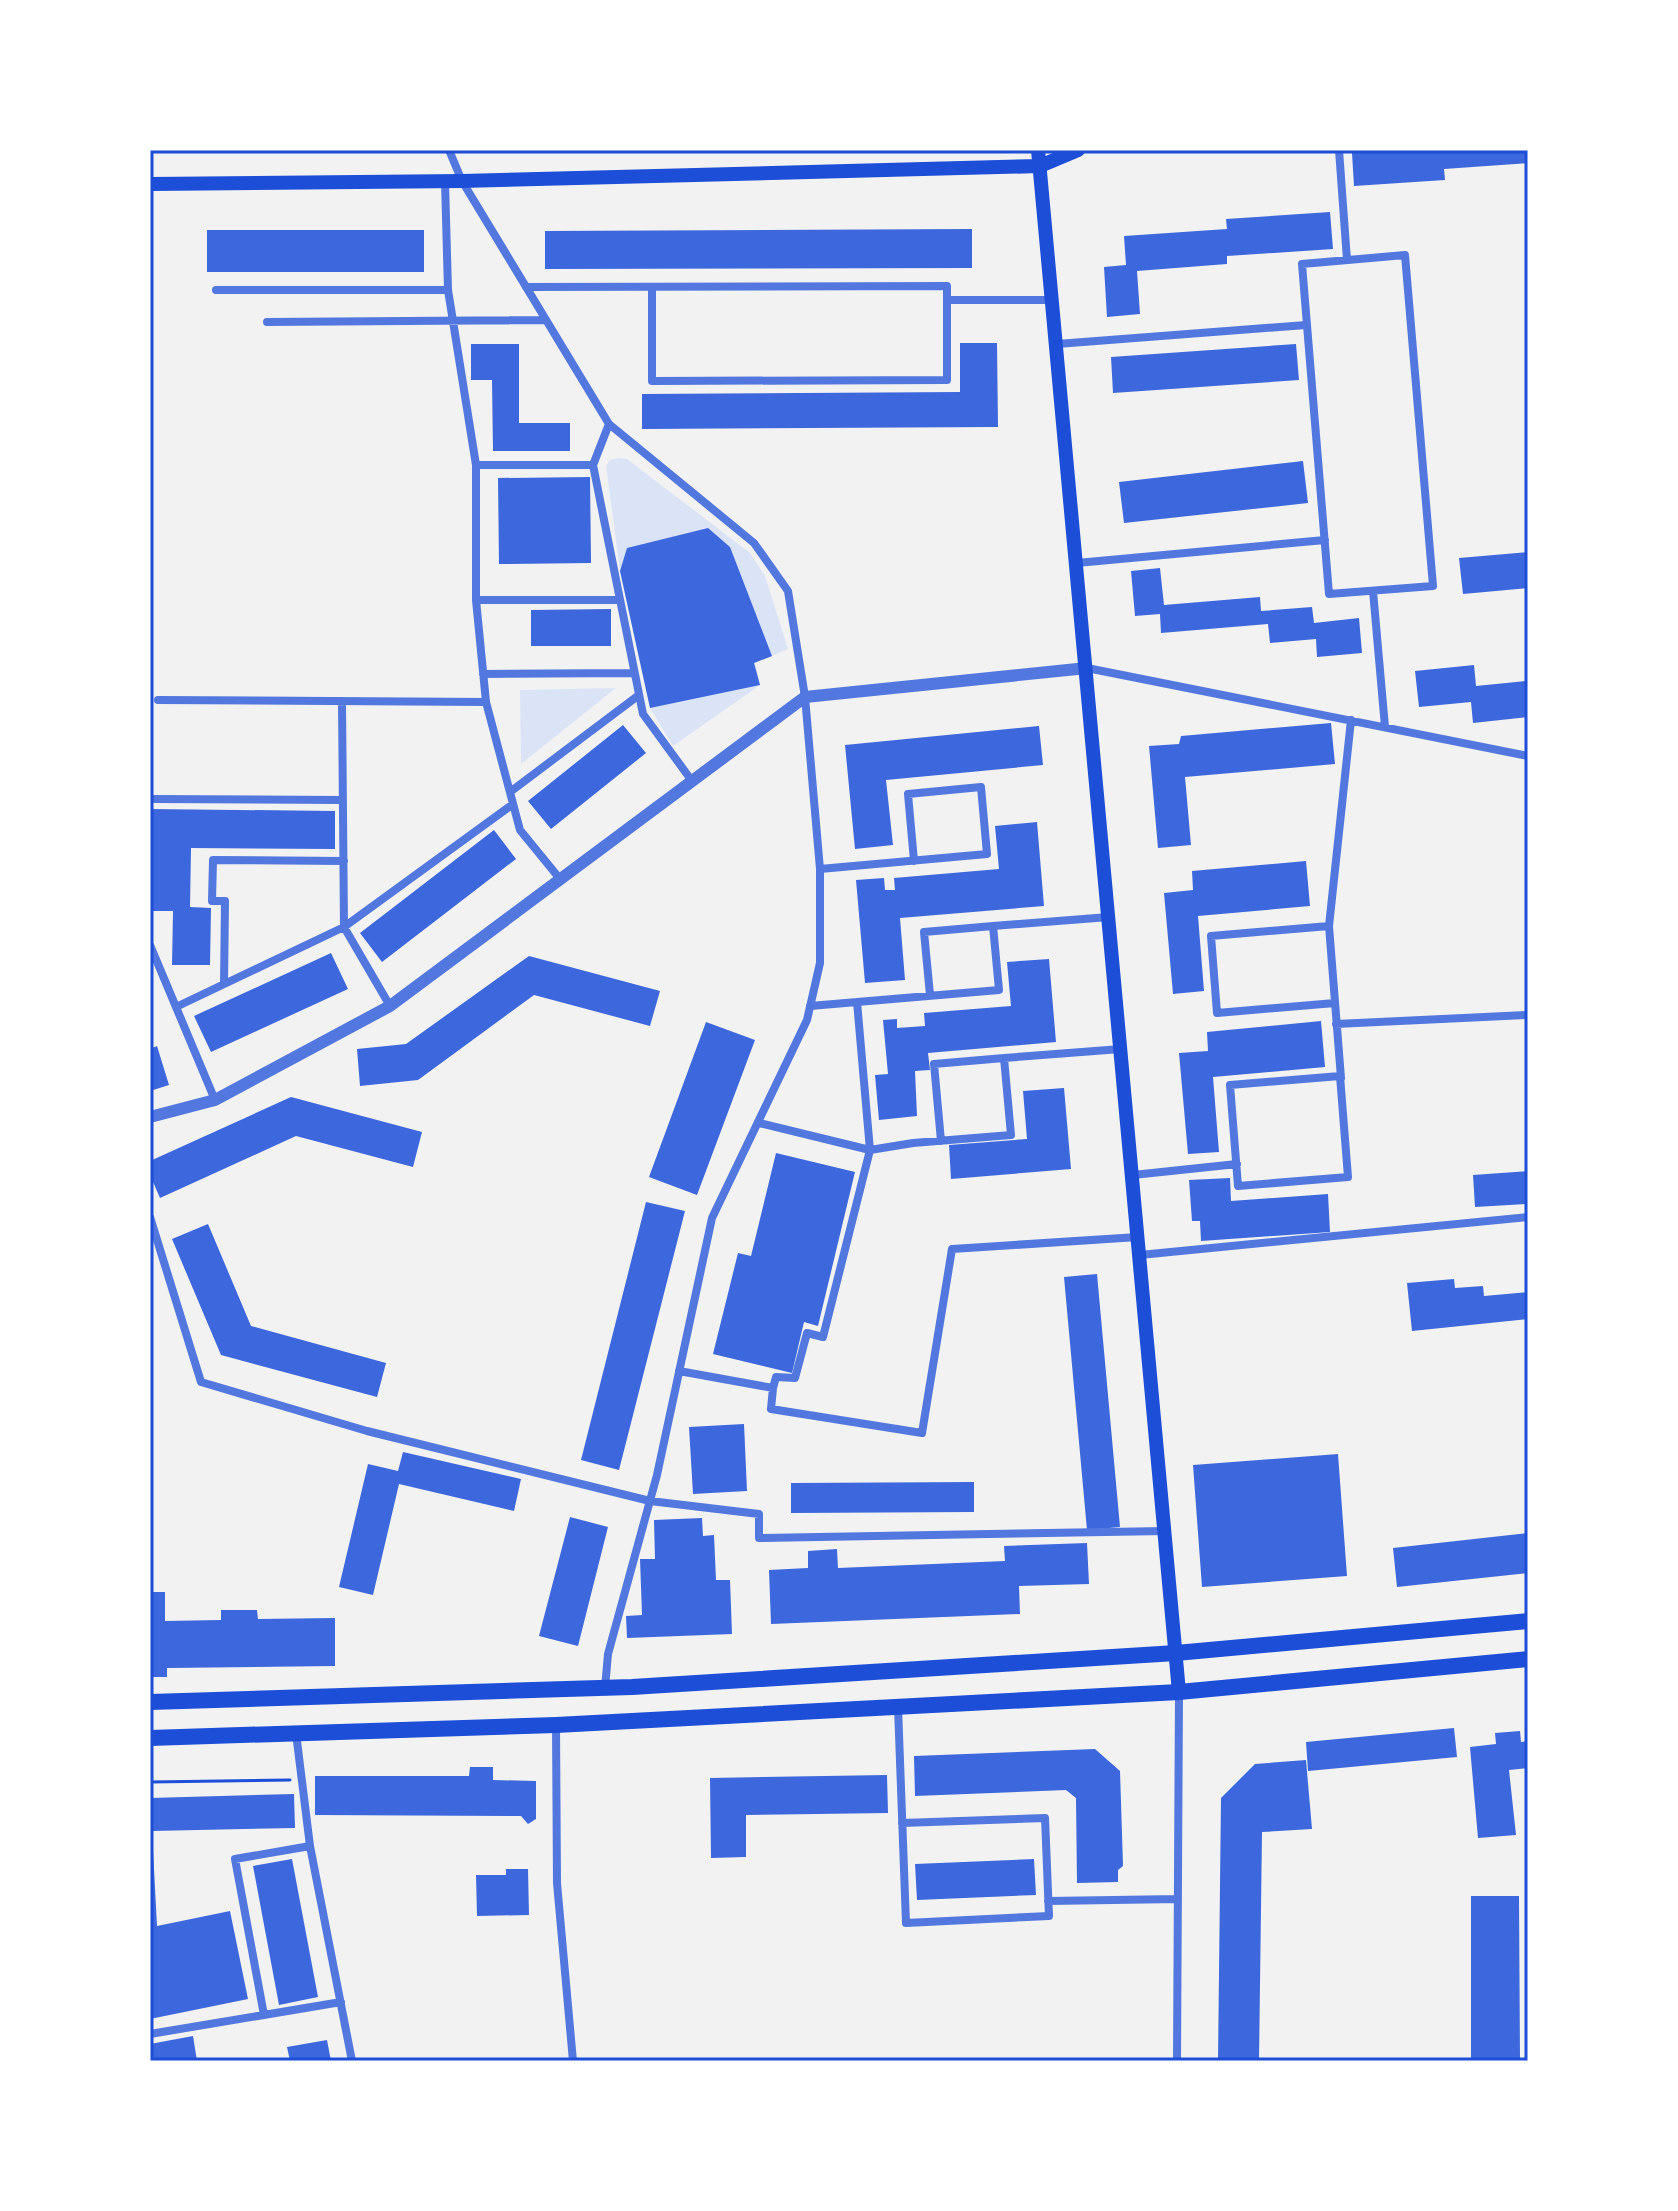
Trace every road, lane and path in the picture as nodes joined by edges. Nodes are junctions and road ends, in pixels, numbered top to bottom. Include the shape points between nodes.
1 (449, 150) edge
2 (1038, 150) edge
3 (1078, 150) edge
4 (1339, 150) edge
5 (1040, 166) junction
6 (462, 181) junction
7 (445, 182) junction
8 (150, 184) edge
9 (1347, 260) junction
10 (526, 287) junction
11 (652, 287) junction
12 (216, 290) dead end
13 (448, 290) junction
14 (947, 300) junction
15 (1052, 300) junction
16 (453, 320) junction
17 (546, 320) junction
18 (267, 322) dead end
19 (1306, 325) junction
20 (1057, 344) junction
21 (609, 424) junction
22 (476, 465) junction
23 (593, 465) junction
24 (1325, 540) junction
25 (1077, 563) junction
26 (1373, 591) junction
27 (476, 600) junction
28 (619, 600) junction
29 (1087, 668) junction
30 (634, 673) junction
31 (483, 674) junction
32 (639, 695) junction
33 (805, 697) junction
34 (158, 700) dead end
35 (342, 701) junction
36 (486, 702) junction
37 (1351, 720) junction
38 (1385, 727) junction
39 (1528, 756) edge
40 (692, 781) junction
41 (510, 792) junction
42 (150, 799) edge
43 (343, 800) junction
44 (513, 804) junction
45 (344, 861) junction
46 (914, 861) junction
47 (820, 869) junction
48 (560, 879) junction
49 (1109, 917) junction
50 (993, 926) junction
51 (1329, 926) junction
52 (344, 927) junction
53 (150, 945) edge
54 (224, 984) junction
55 (930, 995) junction
56 (857, 1002) junction
57 (1335, 1003) junction
58 (390, 1006) junction
59 (810, 1006) junction
60 (176, 1007) junction
61 (1528, 1015) edge
62 (1336, 1024) junction
63 (1121, 1049) junction
64 (1004, 1058) junction
65 (1341, 1086) junction
66 (215, 1100) junction
67 (150, 1117) edge
68 (759, 1123) junction
69 (941, 1141) junction
70 (870, 1150) junction
71 (1237, 1164) junction
72 (1133, 1175) junction
73 (150, 1217) edge
74 (1528, 1217) edge
75 (1138, 1237) junction
76 (1140, 1255) junction
77 (679, 1371) junction
78 (773, 1388) junction
79 (650, 1501) junction
80 (1165, 1531) junction
81 (1528, 1621) edge
82 (1176, 1653) junction
83 (1528, 1659) edge
84 (605, 1689) junction
85 (1179, 1692) junction
86 (150, 1702) edge
87 (898, 1707) junction
88 (556, 1725) junction
89 (296, 1733) junction
90 (150, 1738) edge
91 (302, 1780) junction
92 (150, 1782) edge
93 (902, 1823) junction
94 (310, 1846) junction
95 (1178, 1899) junction
96 (1048, 1901) junction
97 (341, 2002) junction
98 (264, 2015) junction
99 (150, 2034) edge
100 (352, 2061) edge
101 (573, 2061) edge
102 (1177, 2061) edge

1 - 6 street
2 - 5 main road
3 - 5 main road
4 - 9 street
5 - 6 main road
5 - 15 main road
6 - 7 main road
6 - 10 street
7 - 8 main road
7 - 13 street
9 - 19 street via 1302,264
9 - 26 street via 1405,255 1433,586
10 - 11 street
10 - 17 street
11 - 14 street via 947,286
11 - 14 street via 652,381 947,380
12 - 13 street
13 - 16 street
14 - 15 street
15 - 20 main road
16 - 17 street
16 - 18 street
16 - 22 street
17 - 21 street
19 - 20 street
19 - 24 street
20 - 25 main road
21 - 23 street
21 - 33 street via 754,543 788,591
22 - 23 street
22 - 27 street
23 - 28 street
24 - 25 street
24 - 26 street via 1329,594
25 - 29 main road
26 - 38 street
27 - 28 street
27 - 31 street
28 - 30 street
29 - 33 street
29 - 37 street
29 - 49 main road
30 - 31 street
30 - 32 street
31 - 36 street
32 - 40 street via 643,714
32 - 41 street
33 - 40 street
33 - 47 street
34 - 35 street
35 - 36 street
35 - 43 street
36 - 41 street
37 - 38 street
37 - 51 street
38 - 39 street
40 - 48 street
41 - 44 street
42 - 43 street
43 - 45 street
44 - 48 street via 520,830
44 - 52 street
45 - 52 street
45 - 54 street via 213,860 212,901 225,901
46 - 46 street via 987,854 981,787 908,794
46 - 47 street
47 - 59 street via 820,963
48 - 58 street
49 - 50 street
49 - 63 main road
50 - 55 street via 924,932
50 - 55 street via 999,990
51 - 57 street
51 - 57 street via 1211,936 1217,1013
52 - 54 street
52 - 58 street
53 - 60 street
54 - 60 street
55 - 56 street
56 - 59 street
56 - 70 street
57 - 62 street
58 - 66 street
59 - 68 street
60 - 66 street
61 - 62 street
62 - 65 street
63 - 64 street
63 - 72 main road
64 - 69 street via 1011,1135
64 - 69 street via 934,1064
65 - 71 street via 1340,1076 1230,1085
65 - 71 street via 1348,1177 1238,1186
66 - 67 street
68 - 70 street
68 - 77 street via 712,1218
69 - 70 street
70 - 78 street via 823,1337 807,1333 795,1378 776,1377
71 - 72 street
72 - 75 main road
73 - 79 street via 201,1382 367,1431
74 - 76 street
75 - 76 main road
75 - 78 street via 952,1249 922,1433 771,1409
76 - 80 main road
77 - 78 street
77 - 79 street
79 - 80 street via 759,1514 759,1538
79 - 84 street via 608,1654
80 - 82 main road
81 - 82 main road
82 - 84 main road
82 - 85 main road
83 - 85 main road
84 - 86 main road
85 - 87 main road
85 - 95 street
87 - 88 main road
87 - 93 street
88 - 89 main road
88 - 101 street via 557,1883
89 - 90 main road
89 - 91 street
91 - 92 path
91 - 94 street
93 - 96 street via 1045,1818
93 - 96 street via 906,1923 1049,1916
94 - 97 street
94 - 98 street via 235,1859
95 - 96 street
95 - 102 street
97 - 98 street
97 - 100 street
98 - 99 street

